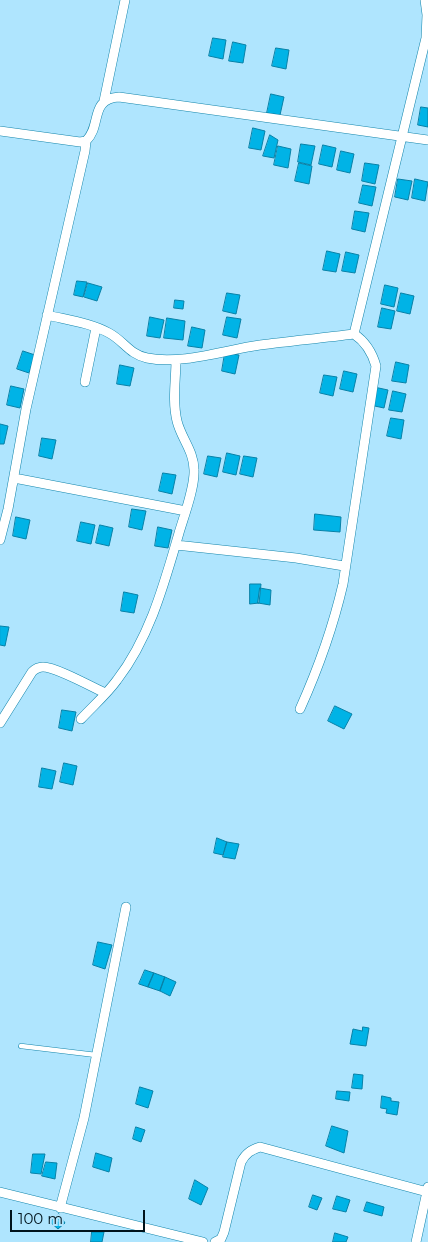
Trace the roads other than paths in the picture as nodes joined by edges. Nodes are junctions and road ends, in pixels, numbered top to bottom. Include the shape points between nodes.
1 (125, 0) edge
2 (425, 0) edge
3 (104, 101) junction
4 (0, 131) edge
5 (403, 136) junction
6 (428, 140) edge
7 (86, 141) junction
8 (47, 315) junction
9 (96, 328) junction
10 (354, 334) junction
11 (176, 360) junction
12 (86, 382) dead end
13 (14, 478) junction
14 (186, 511) junction
15 (0, 540) edge
16 (176, 545) junction
17 (344, 566) junction
18 (105, 693) junction
19 (300, 709) dead end
20 (81, 719) dead end
21 (0, 723) edge
22 (126, 906) dead end
23 (21, 1046) dead end
24 (97, 1056) junction
25 (428, 1189) edge
26 (0, 1192) edge
27 (60, 1208) junction
28 (203, 1242) edge
29 (215, 1242) edge
30 (416, 1242) edge

1 - 3 street
2 - 5 street via 426,38
3 - 5 street via 119,97
3 - 7 street
4 - 7 street
5 - 6 street
5 - 10 street
7 - 8 street
8 - 9 street
8 - 13 street
9 - 11 street via 111,334 136,355 155,360
9 - 12 street
10 - 11 street via 259,345
10 - 17 street via 372,353 376,366
11 - 14 street via 177,422 193,456 195,472
13 - 14 street
13 - 15 street
14 - 16 street
16 - 17 street
16 - 18 street via 149,624 133,656
17 - 19 street via 337,609
18 - 20 street
18 - 21 street via 42,667 32,672
22 - 24 street
23 - 24 lane
24 - 27 street
25 - 29 street via 260,1147 252,1149 242,1162 224,1232
25 - 30 street
26 - 27 street
27 - 28 street

